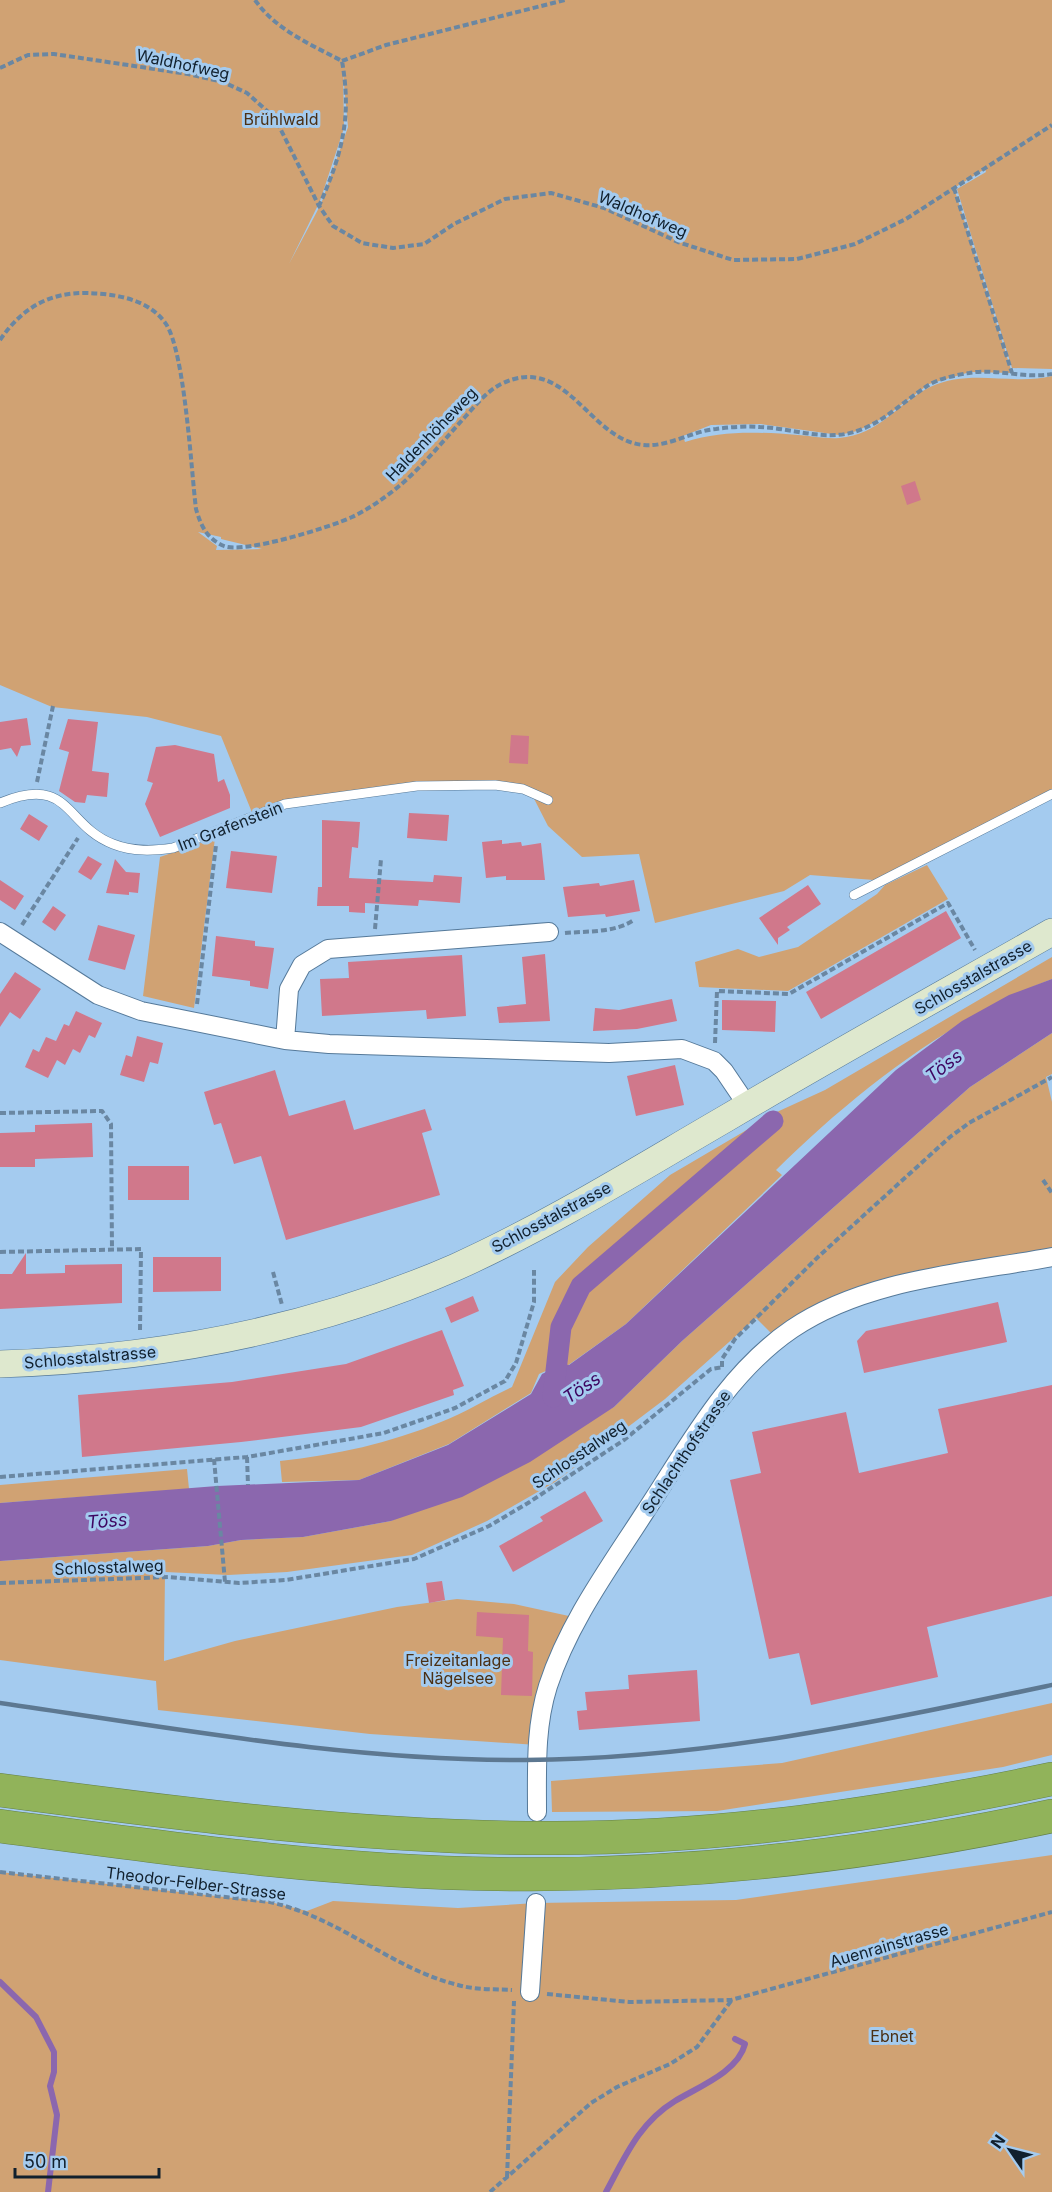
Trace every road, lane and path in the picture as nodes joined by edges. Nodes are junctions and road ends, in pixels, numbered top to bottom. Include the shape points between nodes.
1 (255, 0) edge
2 (564, 0) edge
3 (342, 61) junction
4 (0, 68) edge
5 (1052, 125) edge
6 (954, 188) junction
7 (319, 206) junction
8 (0, 340) edge
9 (1012, 373) junction
10 (1052, 374) edge
11 (53, 706) dead end
12 (35, 794) junction
13 (1052, 794) edge
14 (548, 800) dead end
15 (0, 803) edge
16 (86, 825) junction
17 (218, 831) junction
18 (381, 859) dead end
19 (854, 895) dead end
20 (27, 918) dead end
21 (634, 920) dead end
22 (0, 932) edge
23 (549, 932) dead end
24 (572, 932) dead end
25 (1052, 932) edge
26 (373, 945) junction
27 (977, 954) dead end
28 (197, 1006) dead end
29 (285, 1041) junction
30 (714, 1062) junction
31 (1052, 1077) edge
32 (747, 1105) junction
33 (0, 1113) edge
34 (1043, 1180) dead end
35 (1052, 1193) edge
36 (112, 1250) junction
37 (0, 1252) edge
38 (1052, 1257) edge
39 (534, 1270) dead end
40 (273, 1272) dead end
41 (283, 1308) dead end
42 (140, 1337) dead end
43 (0, 1364) edge
44 (247, 1456) junction
45 (214, 1459) junction
46 (0, 1477) edge
47 (248, 1485) dead end
48 (225, 1582) junction
49 (0, 1583) edge
50 (1052, 1779) edge
51 (0, 1790) edge
52 (537, 1812) dead end
53 (1052, 1816) edge
54 (0, 1827) edge
55 (0, 1872) edge
56 (536, 1903) dead end
57 (1052, 1912) edge
58 (522, 1991) junction
59 (732, 2000) junction
60 (507, 2177) junction
61 (490, 2192) edge

1 - 3 path via 286,31
2 - 3 path via 387,45
3 - 7 path via 345,128 338,163
4 - 7 path, Waldhofweg via 28,55 54,54 223,82 247,93 275,118
5 - 6 path, Waldhofweg
6 - 7 path, Waldhofweg via 906,219 855,244 797,260 733,260 678,242 604,208 551,192 506,199 454,224 424,244 393,248 362,243 333,226
6 - 9 path
8 - 9 path, Haldenhöheweg via 20,315 54,296 114,294 153,312 164,322 177,353 201,525 208,536 237,548 338,522 371,507 420,466 486,394 514,379 553,383 622,440 645,446 713,429 760,427 839,435 885,417 929,384 970,372
9 - 10 path, Haldenhöheweg
11 - 12 path
12 - 15 lane, Im Grafenstein
12 - 16 lane, Im Grafenstein via 62,800
13 - 19 lane
14 - 17 lane, Im Grafenstein via 523,789 495,785 417,786 285,804
16 - 17 lane, Im Grafenstein via 111,843 135,850 173,848
16 - 20 path
17 - 28 path
18 - 26 path
21 - 24 path via 623,927
22 - 29 street via 98,995 141,1011
23 - 26 street
25 - 32 main road, Schlosstalstrasse
26 - 29 street via 328,949 302,966 290,989
27 - 30 path via 948,903 789,994 717,991
29 - 30 street via 609,1053 682,1049
30 - 32 street
31 - 48 path, Schlosstalweg via 950,1137 735,1339 722,1359 722,1366 711,1369 624,1440 528,1503 489,1526 414,1559 286,1580
32 - 43 main road, Schlosstalstrasse via 518,1236 454,1267 350,1306 269,1329 140,1354
33 - 36 path via 102,1111 111,1124
34 - 35 path
36 - 37 path
36 - 42 path via 141,1249
38 - 52 street, Schlachthofstrasse via 865,1294 792,1329 740,1374 716,1404 603,1577 562,1650 541,1716
39 - 44 path via 534,1302 516,1363 505,1381 455,1408 384,1433
40 - 41 path
44 - 45 path
44 - 47 path
45 - 46 path
45 - 48 path
48 - 49 path, Schlosstalweg via 169,1577
50 - 51 highway via 802,1822 672,1834 548,1838 330,1829
53 - 54 highway via 802,1859 653,1872 548,1874 442,1872 285,1861
55 - 58 path, Theodor-Felber-Strasse via 278,1904 323,1919 446,1982
56 - 58 street
57 - 59 path, Auenrainstrasse
58 - 59 path, Theodor-Felber-Strasse via 629,2002
58 - 60 path
59 - 60 path via 697,2047 597,2099
60 - 61 path

